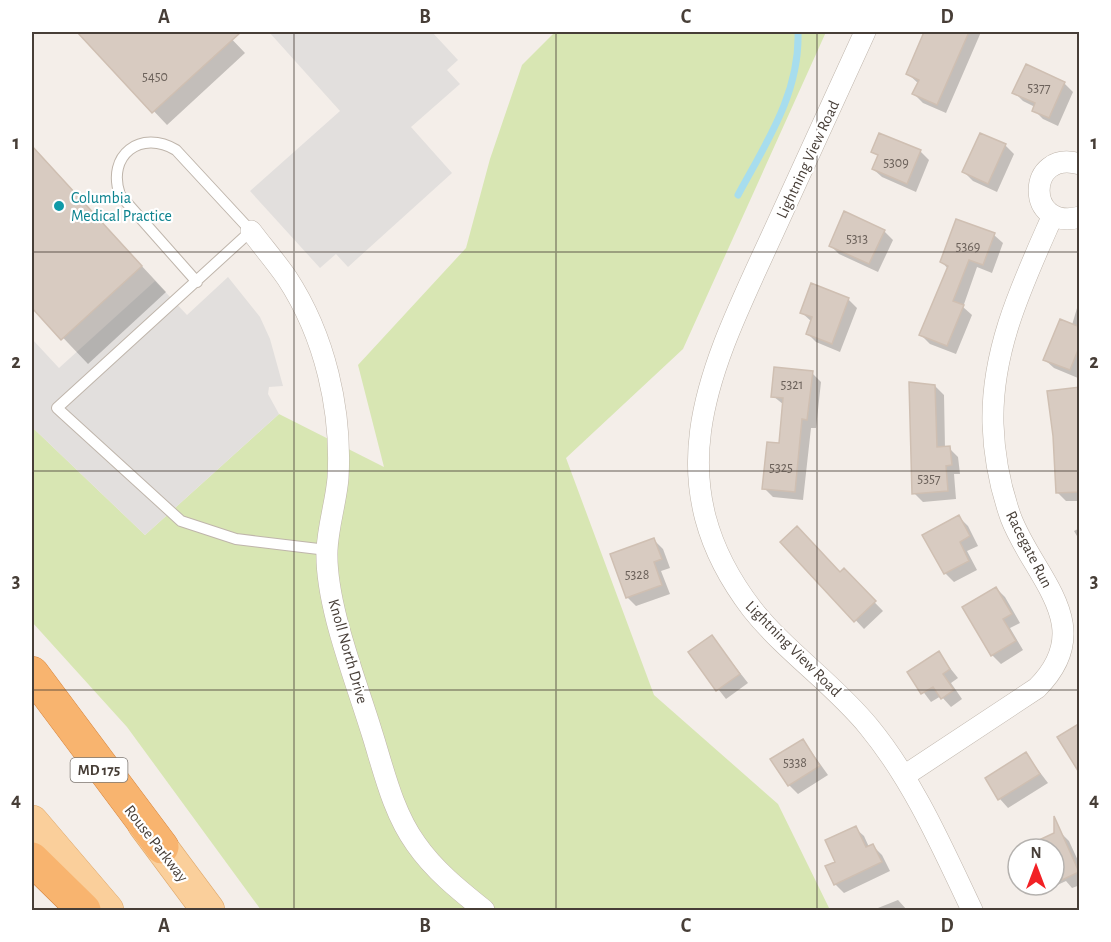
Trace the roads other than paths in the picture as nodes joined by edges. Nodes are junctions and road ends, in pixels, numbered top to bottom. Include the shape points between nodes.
1 (865, 32) edge
2 (1080, 164) edge
3 (1053, 216) junction
4 (1080, 217) edge
5 (251, 231) junction
6 (198, 282) junction
7 (327, 550) junction
8 (32, 673) edge
9 (32, 697) edge
10 (904, 776) junction
11 (32, 822) edge
12 (162, 847) junction
13 (32, 859) edge
14 (84, 910) edge
15 (107, 910) edge
16 (208, 910) edge
17 (484, 910) edge
18 (972, 910) edge

1 - 10 street, Lightning View Road via 730,326 710,379 697,462 711,532 733,583 755,612 837,690
2 - 3 street via 1052,165 1039,181 1040,201
3 - 4 street
3 - 10 street, Racegate Run via 1008,321 993,392 993,423 995,455 1012,519 1057,599 1064,638 1060,658 1052,674 1037,688
5 - 6 lane
5 - 6 lane via 176,150 155,142 136,145 128,152 117,169 120,195
5 - 7 street, Knoll North Drive via 288,279 307,315 326,366 339,441 338,479
6 - 7 lane via 57,408 181,521 236,539
7 - 17 street, Knoll North Drive via 339,630 400,815 414,842 432,864
8 - 12 highway
9 - 12 main road, Rouse Parkway / MD 175
10 - 18 street, Lightning View Road
11 - 15 main road
12 - 16 main road, Rouse Parkway / MD 175
13 - 14 highway

